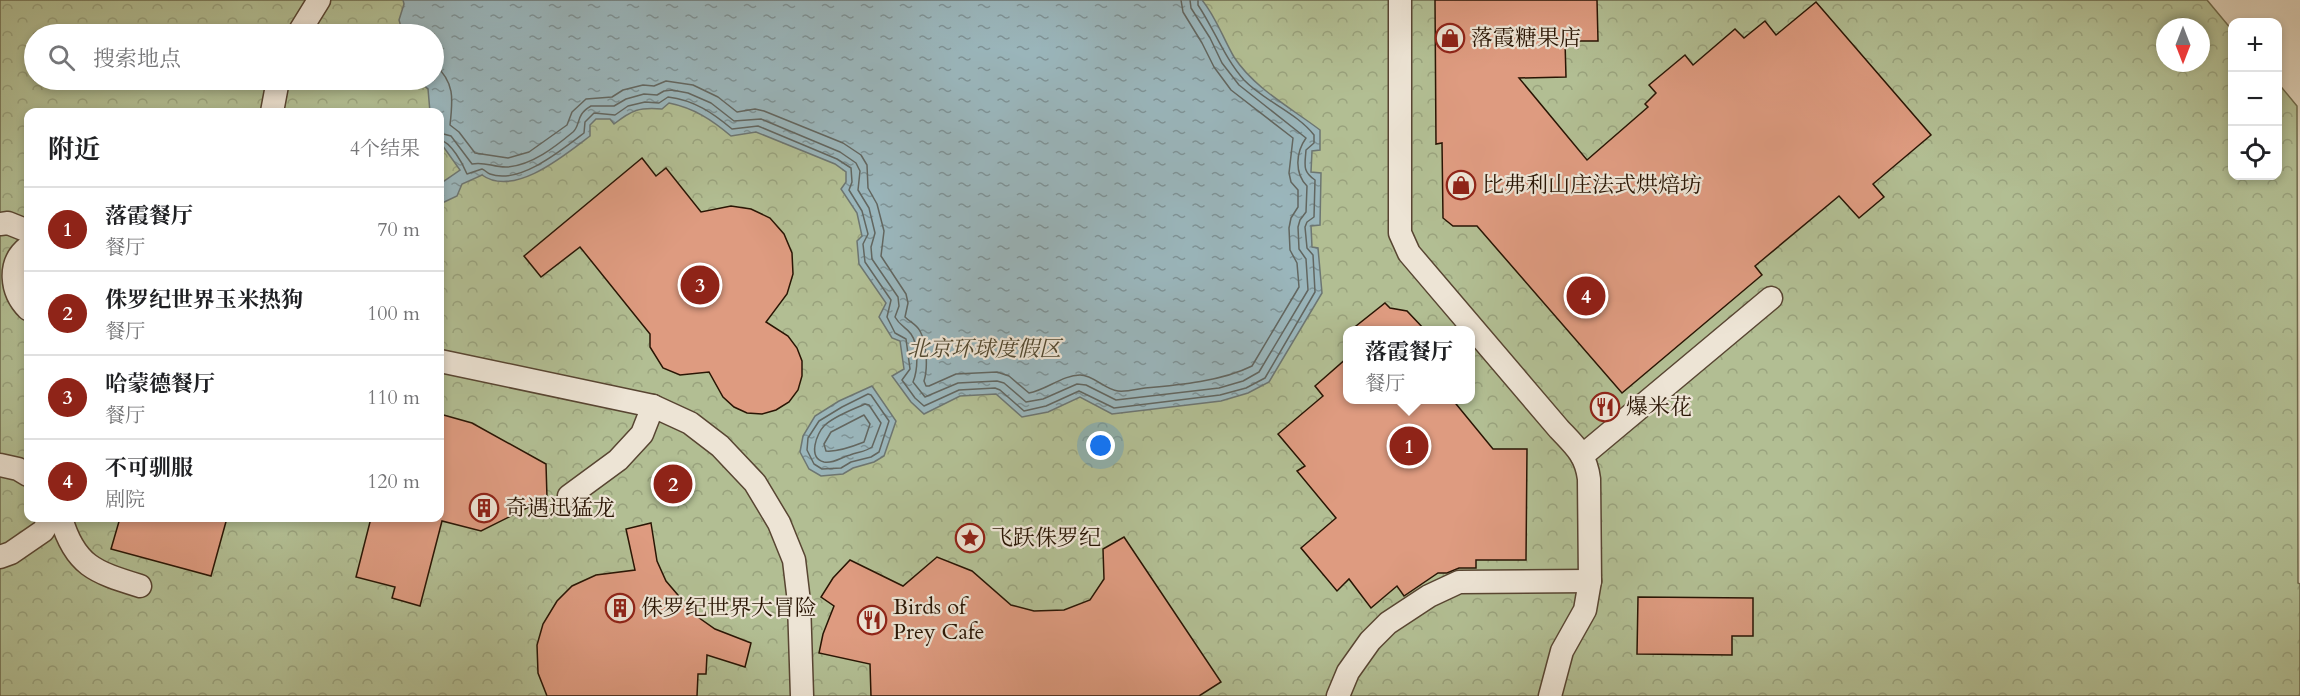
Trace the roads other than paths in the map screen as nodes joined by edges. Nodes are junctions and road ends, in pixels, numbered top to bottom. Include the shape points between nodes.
1 (319, 0) edge
2 (1400, 0) edge
3 (304, 24) edge
4 (276, 90) edge
5 (273, 108) edge
6 (0, 224) edge
7 (24, 229) edge
8 (16, 251) edge
9 (1771, 298) dead end
10 (24, 305) edge
11 (1471, 326) edge
12 (1475, 330) edge
13 (444, 362) edge
14 (653, 406) junction
15 (1582, 456) junction
16 (0, 465) edge
17 (24, 473) edge
18 (569, 496) dead end
19 (49, 522) edge
20 (63, 522) edge
21 (0, 557) edge
22 (1590, 580) junction
23 (140, 586) dead end
24 (802, 696) edge
25 (1338, 696) edge
26 (1550, 696) edge

1 - 3 street
2 - 11 street via 1400,234 1409,253
4 - 5 street
6 - 7 street
8 - 10 street via 15,289
9 - 15 street
12 - 15 street
13 - 14 street
14 - 18 street via 642,434 618,460
14 - 24 street via 690,423 720,447 755,483 779,523 794,560
15 - 22 street via 1587,462 1589,479
16 - 17 street
19 - 21 street via 43,531
20 - 23 street via 71,544 84,561 101,574
22 - 25 street via 1459,582 1388,623 1348,672
22 - 26 street via 1585,610 1562,651

